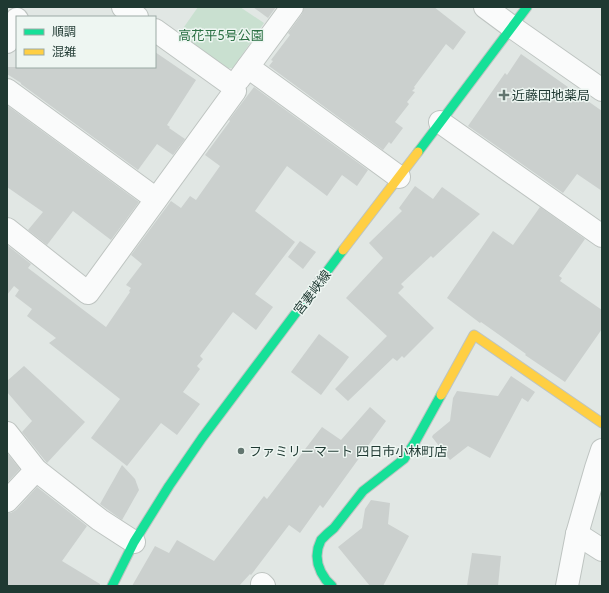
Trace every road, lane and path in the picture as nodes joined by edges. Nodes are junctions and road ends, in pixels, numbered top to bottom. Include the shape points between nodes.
1 (123, 7) edge
2 (292, 7) edge
3 (485, 7) edge
4 (527, 7) edge
5 (136, 16) edge
6 (16, 20) edge
7 (512, 27) junction
8 (156, 31) edge
9 (7, 42) edge
10 (248, 67) junction
11 (233, 86) junction
12 (7, 90) edge
13 (602, 90) edge
14 (440, 122) junction
15 (399, 178) junction
16 (156, 199) junction
17 (7, 230) edge
18 (602, 236) edge
19 (602, 423) edge
20 (7, 433) edge
21 (602, 450) edge
22 (36, 470) junction
23 (7, 501) edge
24 (577, 534) junction
25 (134, 542) junction
26 (602, 550) edge
27 (112, 586) edge
28 (332, 586) edge
29 (567, 586) edge

1 - 5 street
2 - 10 street
3 - 7 street
4 - 7 main road, 宮妻峡線
6 - 9 street
7 - 13 street
7 - 14 main road, 宮妻峡線
8 - 11 street
10 - 11 street
10 - 15 street
11 - 16 street via 235,91
12 - 16 street
14 - 15 main road, 宮妻峡線
14 - 18 street
15 - 25 main road, 宮妻峡線 via 202,438
16 - 17 street via 88,293
19 - 28 main road via 474,335 404,459 363,491 322,539 317,558 319,568
20 - 22 street
21 - 24 street
22 - 23 street
22 - 25 street via 100,520
24 - 26 street
24 - 29 street
25 - 27 main road, 宮妻峡線

